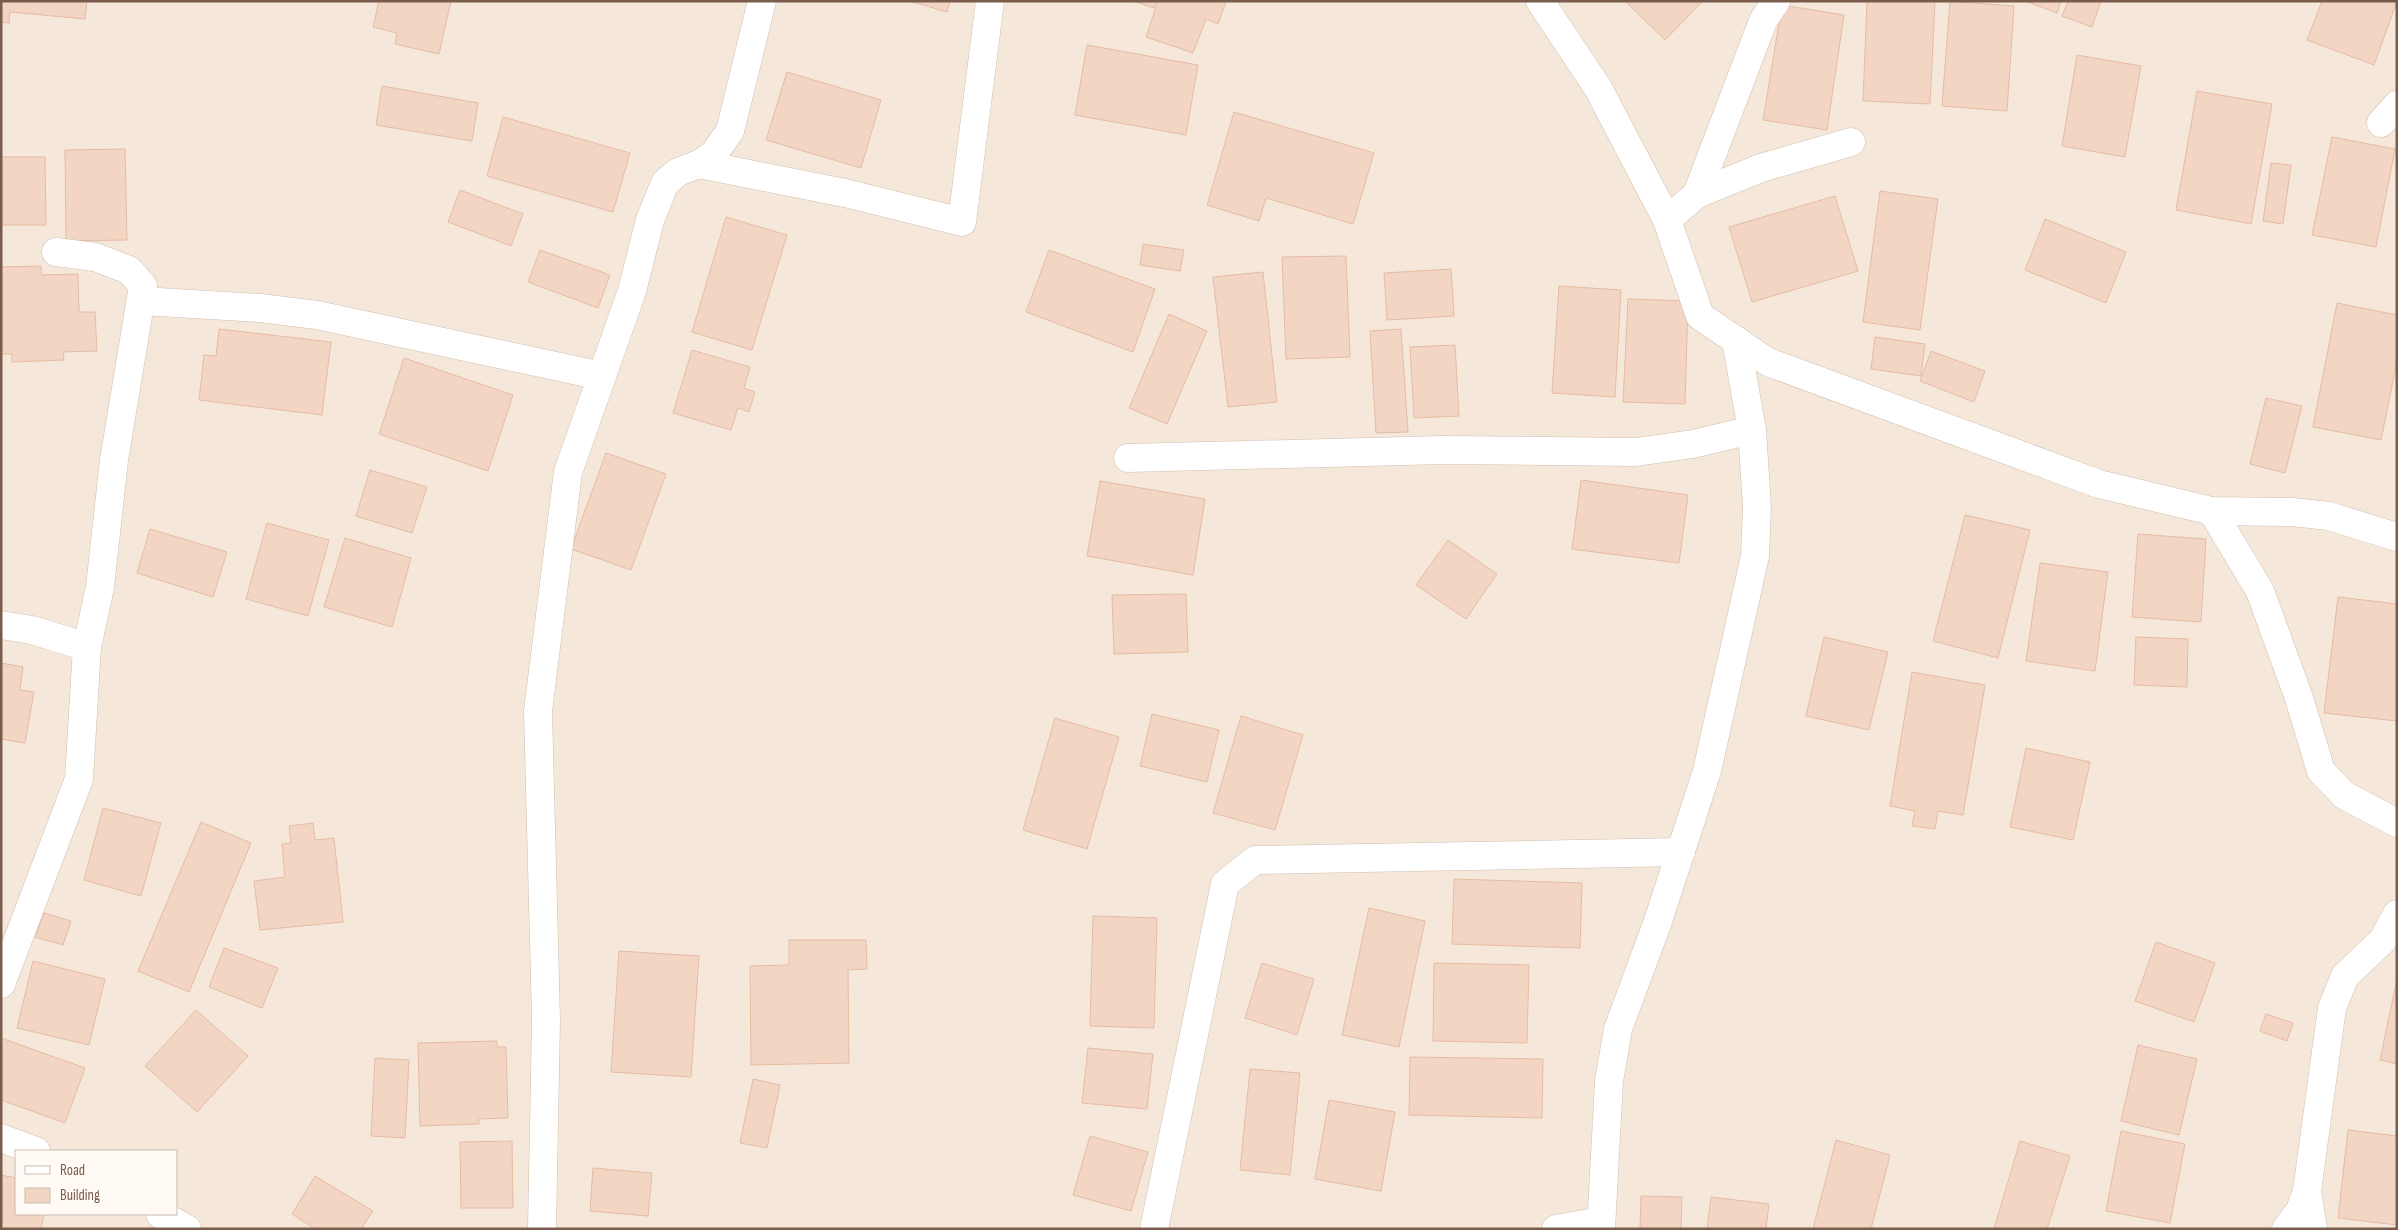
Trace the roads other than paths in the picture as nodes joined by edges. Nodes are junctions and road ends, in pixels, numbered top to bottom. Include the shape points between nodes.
1 (762, 1) edge
2 (990, 1) edge
3 (1540, 1) edge
4 (1776, 1) edge
5 (1851, 142) dead end
6 (699, 164) junction
7 (1697, 194) junction
8 (1667, 220) junction
9 (56, 252) dead end
10 (141, 301) junction
11 (1736, 340) junction
12 (1768, 362) junction
13 (602, 376) junction
14 (1750, 421) junction
15 (1128, 458) dead end
16 (2212, 512) junction
17 (2397, 537) edge
18 (1, 625) edge
19 (87, 647) junction
20 (2397, 824) edge
21 (1681, 852) junction
22 (2397, 914) edge
23 (1, 984) edge
24 (1, 1138) edge
25 (33, 1150) edge
26 (2307, 1191) junction
27 (162, 1215) edge
28 (1601, 1225) edge
29 (187, 1229) edge
30 (542, 1229) edge
31 (1154, 1229) edge
32 (1556, 1229) edge
33 (2286, 1229) edge
34 (2313, 1229) edge

1 - 6 street via 730,131 712,155
2 - 6 street via 962,222 845,193
3 - 8 street via 1598,88
4 - 7 street via 1763,21
5 - 7 street via 1761,168
6 - 13 street via 678,172 665,183 650,220 632,292
7 - 8 street
8 - 11 street via 1700,316
9 - 10 street via 96,257 129,270 143,286
10 - 13 street via 317,315
10 - 19 street via 114,460 100,587
11 - 12 street
11 - 14 street
12 - 14 street
12 - 16 street via 2099,484
13 - 30 street via 568,472 538,711 546,1020
14 - 15 street via 1693,444 1636,452 1444,450
14 - 21 street via 1757,507 1756,556 1707,772
16 - 17 street via 2292,512 2329,516
16 - 20 street via 2260,591 2299,698 2321,771 2344,795
18 - 19 street via 32,630
19 - 23 street via 79,780
21 - 28 street via 1618,1029 1609,1080
21 - 31 street via 1255,860 1225,884
22 - 26 street via 2383,940 2345,976 2332,1008
24 - 25 street
26 - 33 street via 2300,1210
26 - 34 street
27 - 29 street
28 - 32 street

